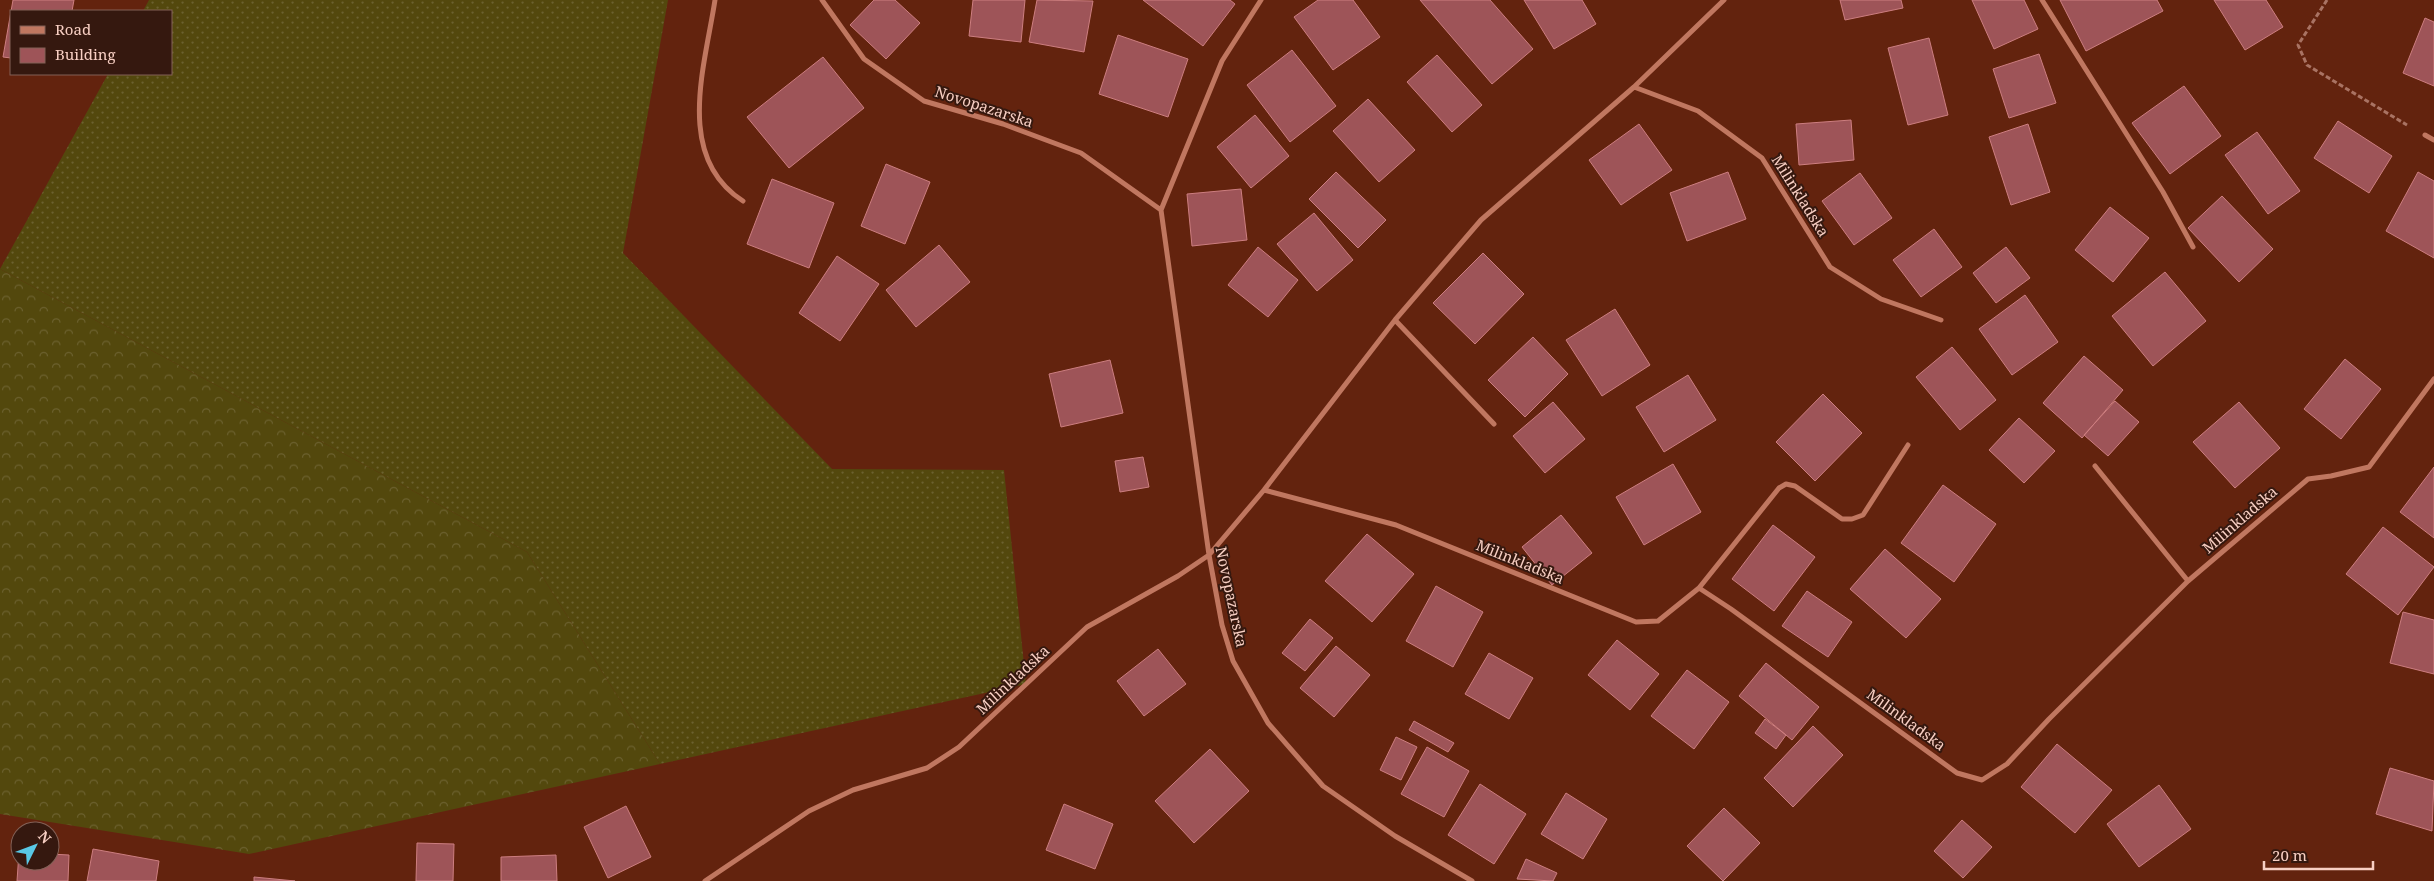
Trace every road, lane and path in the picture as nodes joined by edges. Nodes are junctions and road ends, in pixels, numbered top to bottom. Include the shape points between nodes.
1 (715, 0) edge
2 (822, 0) edge
3 (1261, 0) edge
4 (1724, 0) edge
5 (2042, 0) edge
6 (2327, 0) edge
7 (1634, 87) junction
8 (2425, 135) joint
9 (2434, 140) edge
10 (743, 201) dead end
11 (1161, 210) junction
12 (2193, 246) dead end
13 (1395, 320) junction
14 (1941, 320) dead end
15 (2434, 379) edge
16 (1494, 424) dead end
17 (1908, 445) dead end
18 (2095, 466) dead end
19 (1264, 490) junction
20 (1209, 554) junction
21 (2188, 581) junction
22 (1699, 588) junction
23 (705, 881) edge
24 (1472, 881) edge

1 - 10 street via 699,105 703,150 715,177
2 - 11 street, Novopazarska via 864,59 924,101 1003,124 1080,153
3 - 11 street via 1222,61
4 - 7 street, Milinkladska
5 - 12 street
6 - 8 path via 2298,46 2307,65
7 - 13 street, Milinkladska via 1481,220
7 - 14 street, Milinkladska via 1698,111 1762,158 1830,267 1881,299
8 - 9 street
11 - 20 street, Novopazarska
13 - 16 street
13 - 19 street, Milinkladska
15 - 21 street, Milinkladska via 2369,467 2308,479
17 - 22 street via 1863,515 1857,517 1842,519 1795,486 1786,484 1779,488
18 - 21 street
19 - 20 street, Milinkladska
19 - 22 street, Milinkladska via 1396,525 1636,622 1658,621
20 - 23 street, Milinkladska via 1178,576 1087,627 959,748 927,768 853,790 809,811
20 - 24 street, Novopazarska via 1222,625 1233,661 1268,723 1323,786 1394,836
21 - 22 street, Milinkladska via 2007,764 1982,780 1957,773

